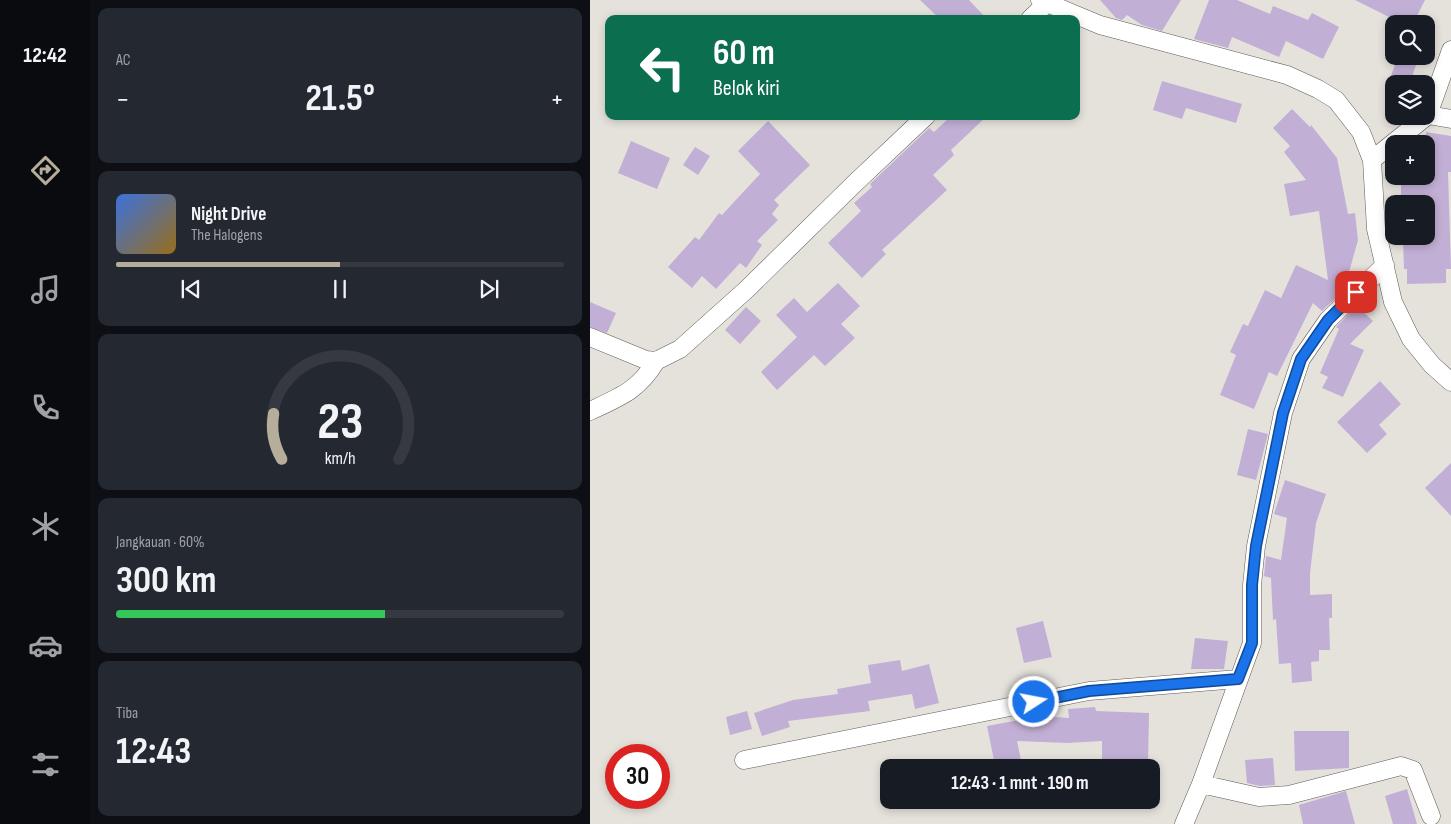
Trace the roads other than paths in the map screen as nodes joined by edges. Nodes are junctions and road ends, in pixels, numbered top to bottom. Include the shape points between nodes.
1 (1043, 2) edge
2 (1033, 15) edge
3 (1075, 15) edge
4 (1080, 17) edge
5 (1451, 50) edge
6 (1435, 95) edge
7 (1435, 116) edge
8 (1451, 119) edge
9 (922, 120) edge
10 (1416, 125) edge
11 (1372, 160) junction
12 (1385, 265) junction
13 (590, 337) edge
14 (656, 361) junction
15 (1451, 382) edge
16 (590, 412) edge
17 (1238, 679) junction
18 (744, 760) dead end
19 (1201, 784) junction
20 (1430, 816) dead end
21 (1184, 824) edge

1 - 2 street
1 - 3 street
4 - 11 street via 1287,75 1318,89 1336,100 1348,114 1361,132
5 - 6 street
7 - 8 street
9 - 14 street via 718,317 680,348
10 - 11 street
11 - 12 street via 1376,229
12 - 15 street via 1393,302 1411,338 1432,365
12 - 17 street via 1328,320 1301,359 1274,448 1256,546 1252,643
13 - 14 street
14 - 16 street via 646,378 620,397
17 - 18 street via 1089,691
17 - 19 street
19 - 20 street via 1259,797 1289,794 1401,766 1413,770
19 - 21 street

